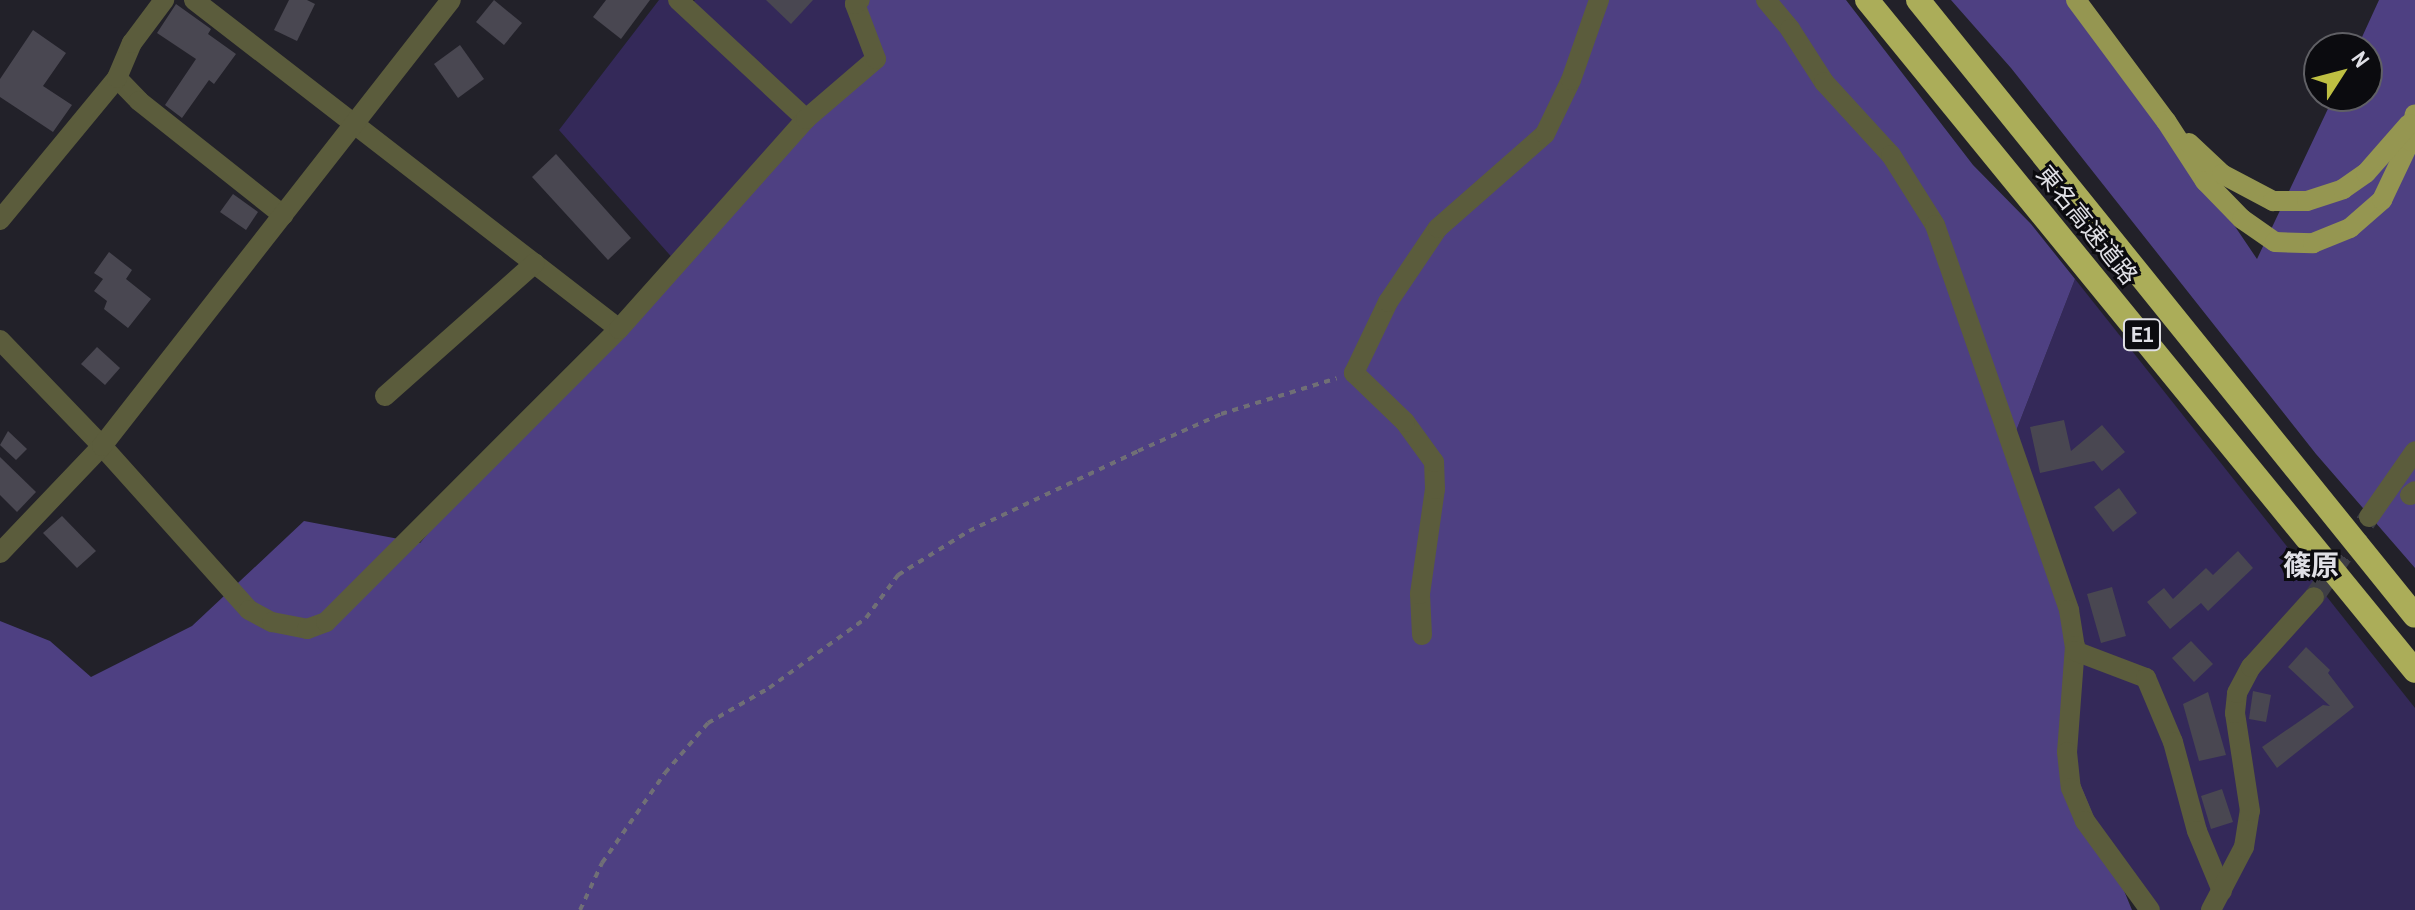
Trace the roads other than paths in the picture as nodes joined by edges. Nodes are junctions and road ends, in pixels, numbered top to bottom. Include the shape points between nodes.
1 (164, 0) edge
2 (194, 0) edge
3 (451, 0) edge
4 (678, 0) edge
5 (860, 0) edge
6 (1599, 0) edge
7 (1766, 0) edge
8 (1867, 0) edge
9 (1918, 0) edge
10 (2076, 0) edge
11 (117, 78) junction
12 (2415, 116) edge
13 (806, 119) junction
14 (2166, 121) junction
15 (354, 122) junction
16 (283, 215) junction
17 (0, 220) edge
18 (535, 263) junction
19 (619, 329) junction
20 (0, 340) edge
21 (385, 396) dead end
22 (102, 446) junction
23 (2415, 451) edge
24 (2369, 517) tunnel mouth
25 (0, 553) edge
26 (2314, 597) tunnel mouth
27 (2415, 616) edge
28 (1422, 635) dead end
29 (2075, 651) junction
30 (2415, 671) edge
31 (2222, 891) junction
32 (2150, 910) edge
33 (2211, 910) edge

1 - 11 street via 132,43
2 - 15 street
3 - 15 street
4 - 13 street
5 - 13 street via 855,4 876,59
6 - 28 street via 1545,134 1438,228 1388,302 1354,373 1405,422 1434,462 1420,594
7 - 29 street via 1824,82 1891,155 1935,225 2069,610
8 - 30 highway, 東名高速道路 / E1
9 - 27 highway, 東名高速道路 / E1
10 - 14 main road
11 - 16 street
11 - 17 street
12 - 14 main road via 2366,173 2343,189 2307,201 2273,201 2222,174
12 - 14 main road via 2410,141 2382,200 2350,228 2313,243 2275,242 2242,219 2205,181
13 - 19 street
15 - 16 street
15 - 18 street
16 - 22 street
18 - 19 street
18 - 21 street
19 - 22 street via 326,622 307,629 272,622 249,610
20 - 22 street
22 - 25 street
23 - 24 street
26 - 31 street via 2251,667 2237,693 2235,713 2250,811 2244,847
29 - 31 street via 2146,678
29 - 32 street via 2067,752 2071,788 2085,821
31 - 33 street

